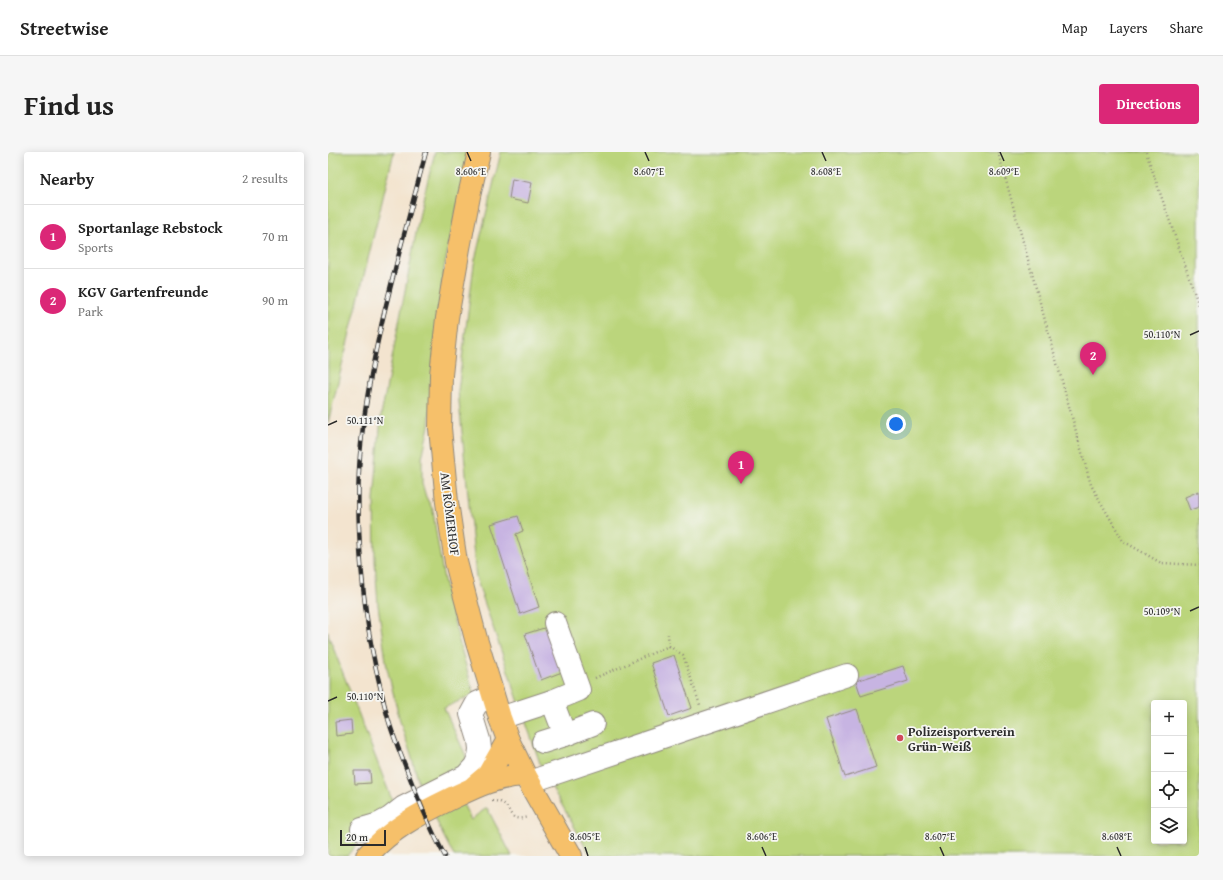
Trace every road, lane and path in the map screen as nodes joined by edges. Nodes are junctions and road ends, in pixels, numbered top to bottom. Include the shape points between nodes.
1 (479, 152) edge
2 (998, 152) edge
3 (1146, 152) edge
4 (1199, 306) edge
5 (1199, 565) edge
6 (555, 623) dead end
7 (668, 634) dead end
8 (669, 646) junction
9 (847, 675) dead end
10 (577, 685) junction
11 (493, 696) junction
12 (552, 702) junction
13 (700, 705) dead end
14 (500, 718) junction
15 (593, 724) dead end
16 (565, 735) junction
17 (508, 740) junction
18 (543, 742) dead end
19 (527, 779) junction
20 (474, 787) junction
21 (492, 801) dead end
22 (545, 810) junction
23 (362, 829) dead end
24 (367, 856) edge
25 (571, 856) edge

1 - 11 main road, AM RÖMERHOF via 448,318 441,375 440,428 456,562
2 - 5 path via 1091,485 1122,540 1160,563
3 - 4 path
6 - 10 lane
7 - 8 path
8 - 10 path
8 - 13 path via 683,655
9 - 19 lane
10 - 12 lane via 579,690
11 - 14 main road, AM RÖMERHOF
11 - 23 lane via 477,703 471,714 480,749 475,766 466,776 404,807 379,824
12 - 14 lane
12 - 16 lane
14 - 17 main road, AM RÖMERHOF
15 - 16 lane
16 - 18 lane
17 - 19 main road, AM RÖMERHOF
17 - 20 main road via 488,775
19 - 20 main road via 510,775
19 - 22 main road, AM RÖMERHOF
20 - 24 main road via 402,824
21 - 22 path via 506,804 515,818 521,819
22 - 25 main road, AM RÖMERHOF

